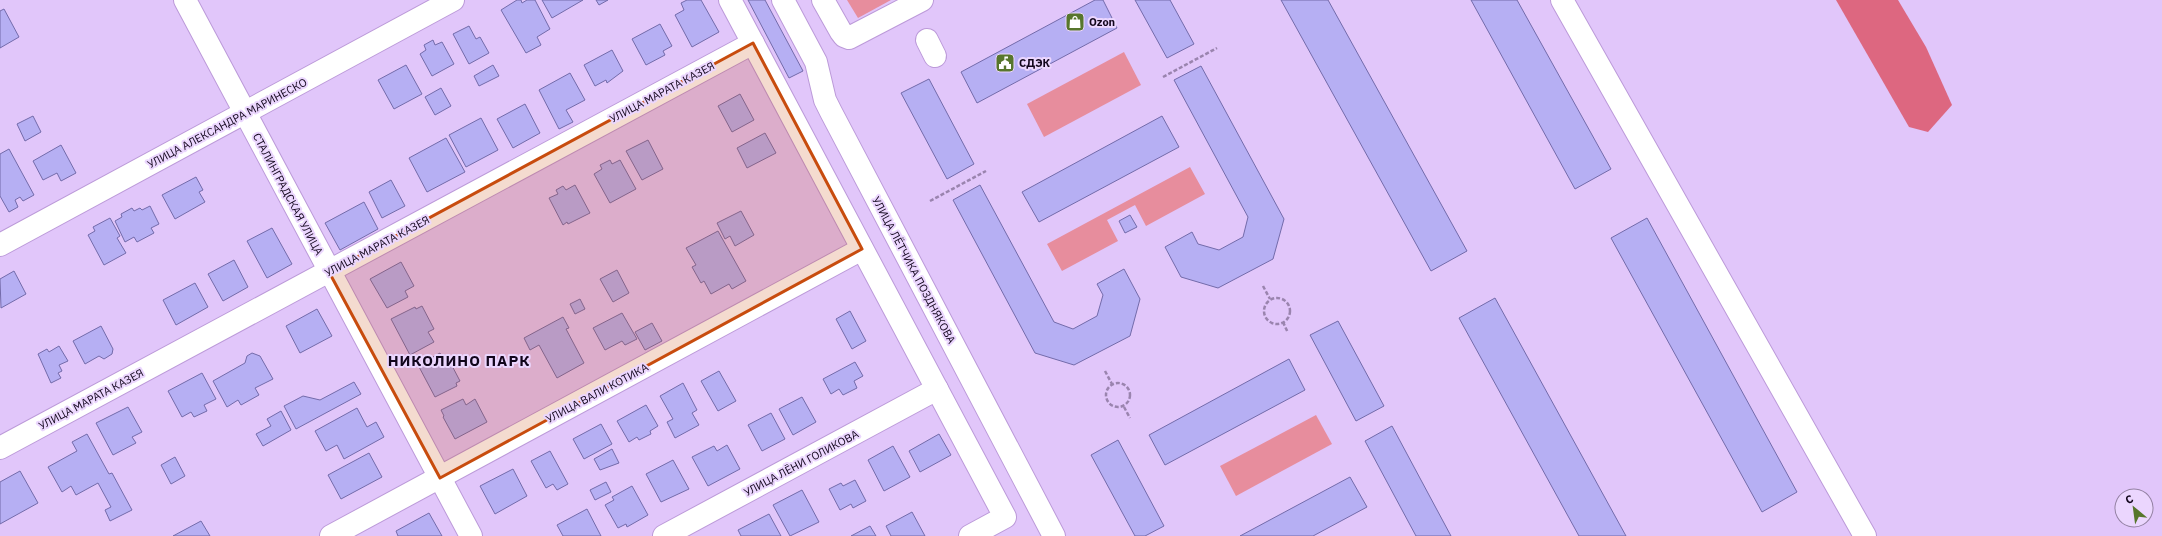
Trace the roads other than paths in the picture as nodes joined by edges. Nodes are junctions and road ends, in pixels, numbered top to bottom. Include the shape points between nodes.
1 (185, 0) edge
2 (453, 0) edge
3 (730, 0) edge
4 (783, 0) edge
5 (823, 0) edge
6 (922, 0) edge
7 (1562, 0) edge
8 (753, 43) junction
9 (246, 113) junction
10 (0, 245) edge
11 (862, 249) junction
12 (329, 272) junction
13 (937, 389) junction
14 (0, 448) edge
15 (440, 478) junction
16 (331, 536) edge
17 (471, 536) edge
18 (664, 536) edge
19 (970, 536) edge
20 (1054, 536) edge
21 (1865, 536) edge

1 - 9 street, СТАЛИНГРАДСКАЯ УЛИЦА
2 - 9 street, УЛИЦА АЛЕКСАНДРА МАРИНЕСКО
3 - 8 street
4 - 20 street, УЛИЦА ЛЁТЧИКА ПОЗДНЯКОВА via 816,62 830,112
5 - 6 street via 841,32 849,38
7 - 21 street
8 - 11 street
8 - 12 street, УЛИЦА МАРАТА КАЗЕЯ
9 - 10 street, УЛИЦА АЛЕКСАНДРА МАРИНЕСКО
9 - 12 street, СТАЛИНГРАДСКАЯ УЛИЦА
11 - 13 street
11 - 15 street, УЛИЦА ВАЛИ КОТИКА
12 - 14 street, УЛИЦА МАРАТА КАЗЕЯ
12 - 15 street, СТАЛИНГРАДСКАЯ УЛИЦА
13 - 18 street, УЛИЦА ЛЁНИ ГОЛИКОВА
13 - 19 street via 1005,517
15 - 16 street, УЛИЦА ВАЛИ КОТИКА
15 - 17 street, СТАЛИНГРАДСКАЯ УЛИЦА

